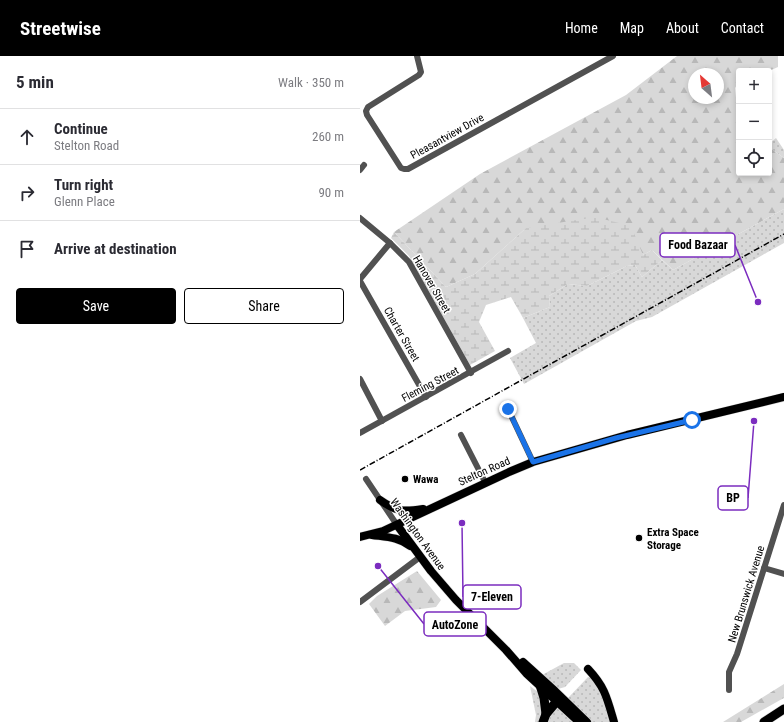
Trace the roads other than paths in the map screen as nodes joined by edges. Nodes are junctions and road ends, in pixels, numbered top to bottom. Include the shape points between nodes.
1 (417, 56) edge
2 (613, 56) edge
3 (360, 218) edge
4 (390, 243) junction
5 (360, 280) edge
6 (508, 351) dead end
7 (471, 373) junction
8 (360, 379) edge
9 (426, 397) junction
10 (784, 397) edge
11 (508, 409) dead end
12 (382, 421) junction
13 (360, 433) edge
14 (461, 435) dead end
15 (533, 462) junction
16 (366, 479) dead end
17 (486, 482) junction
18 (380, 500) junction
19 (784, 505) edge
20 (432, 508) junction
21 (781, 523) edge
22 (397, 525) junction
23 (371, 535) junction
24 (360, 537) edge
25 (414, 549) junction
26 (420, 557) junction
27 (764, 568) junction
28 (784, 574) edge
29 (360, 602) edge
30 (506, 650) junction
31 (588, 669) dead end
32 (540, 685) junction
33 (730, 690) dead end
34 (557, 701) junction
35 (784, 709) edge
36 (545, 718) edge
37 (579, 722) edge
38 (587, 722) edge
39 (614, 722) edge
40 (764, 722) edge

1 - 2 street, Pleasantview Drive via 419,75 368,106 366,111 404,169
3 - 4 street, Hanover Street
4 - 5 street
4 - 7 street, Hanover Street via 408,262
5 - 9 street, Charter Street
6 - 7 street, Fleming Street
7 - 9 street, Fleming Street
8 - 12 street
9 - 12 street, Fleming Street
10 - 15 main road, Stelton Road via 621,436
11 - 15 street
12 - 13 street, Fleming Street
14 - 17 street
15 - 17 main road, Stelton Road
16 - 18 street, Washington Avenue
17 - 20 main road, Stelton Road
18 - 20 main road via 390,507 406,512
18 - 22 street, Washington Avenue
19 - 21 street, New Brunswick Avenue
20 - 22 main road, Stelton Road
21 - 27 street, New Brunswick Avenue
22 - 23 main road, Stelton Road
22 - 25 main road, Washington Avenue
23 - 24 main road, Stelton Road
23 - 25 main road via 400,540
25 - 26 main road, Washington Avenue
26 - 29 street
26 - 30 main road, Washington Avenue via 456,600
27 - 28 street
27 - 33 street, New Brunswick Avenue via 738,654 730,672
30 - 32 main road, Washington Avenue
30 - 38 main road, Washington Avenue via 544,681
31 - 39 main road via 602,687
32 - 34 main road, Washington Avenue
32 - 36 highway via 544,698
34 - 36 highway
34 - 37 main road, Washington Avenue
35 - 40 highway

